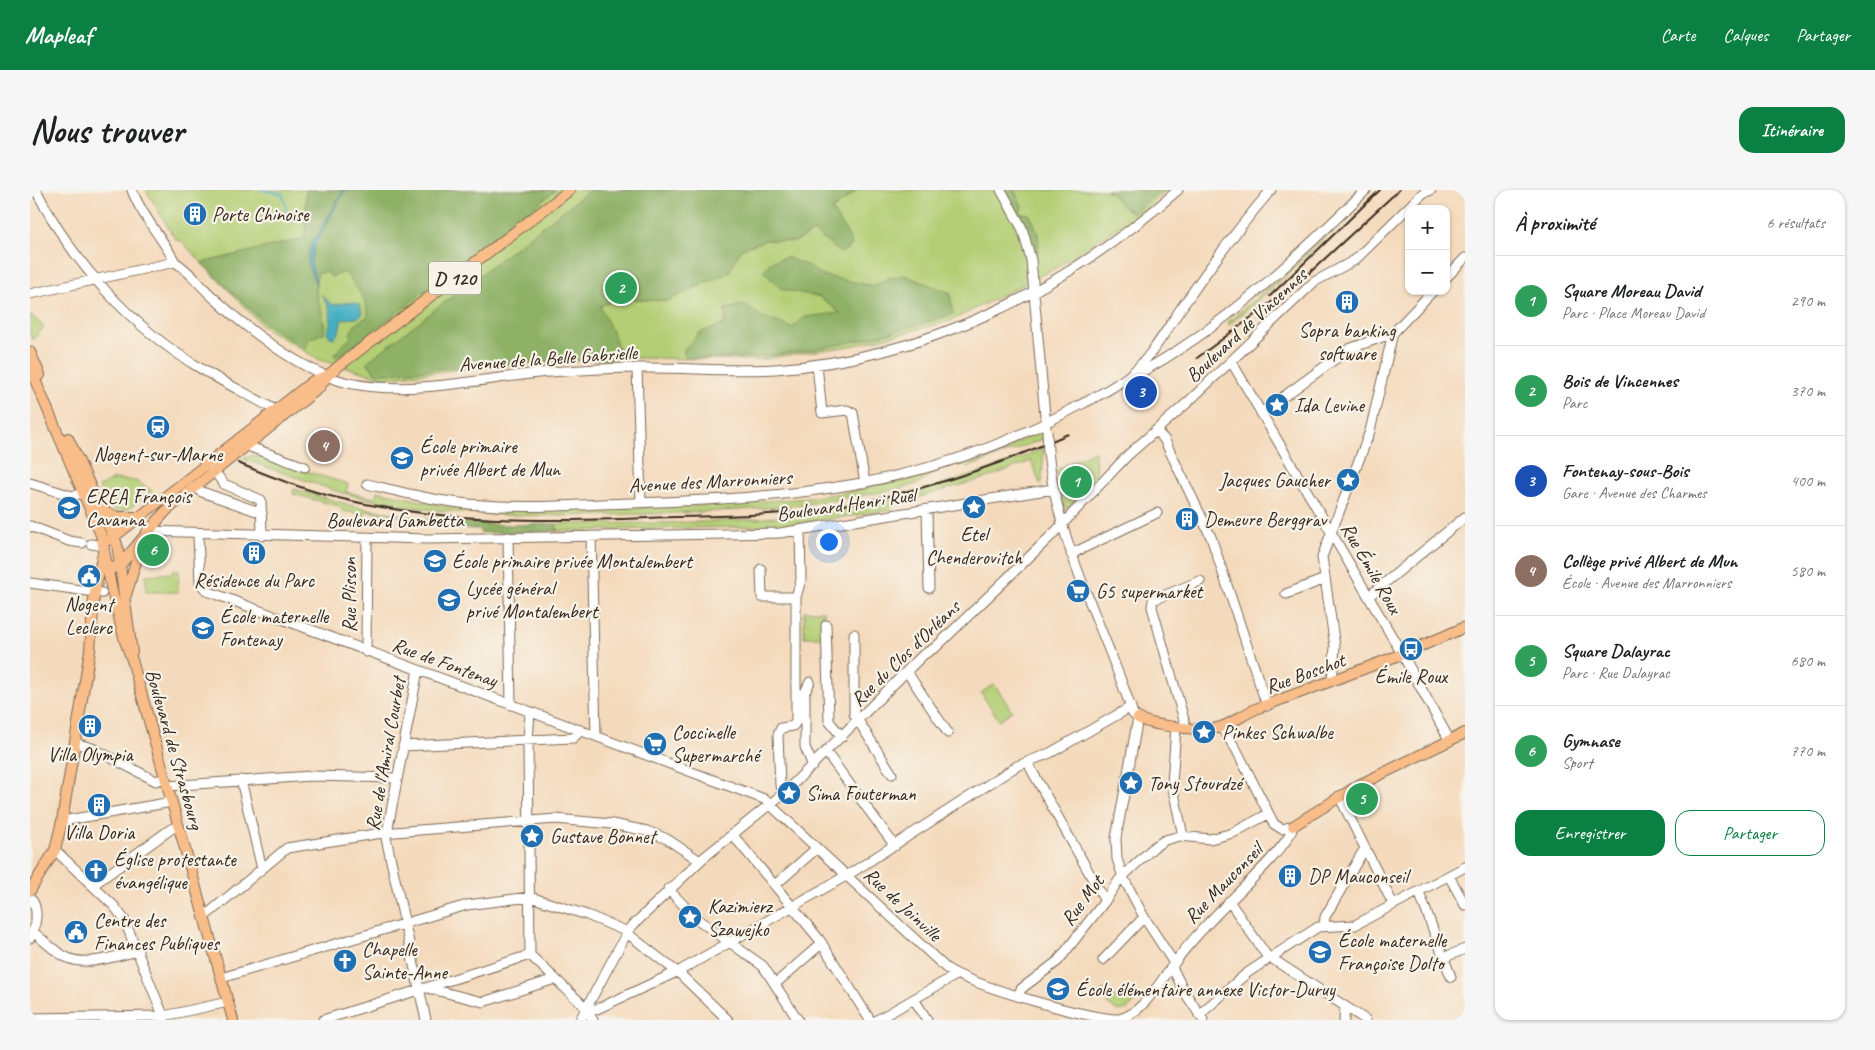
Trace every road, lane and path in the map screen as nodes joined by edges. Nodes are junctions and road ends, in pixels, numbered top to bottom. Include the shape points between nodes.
1 (36, 190) edge
2 (132, 190) edge
3 (570, 190) edge
4 (1001, 190) edge
5 (1178, 190) edge
6 (1271, 190) edge
7 (1366, 190) edge
8 (1431, 190) edge
9 (1465, 258) edge
10 (175, 262) junction
11 (1450, 274) edge
12 (97, 280) junction
13 (1034, 292) junction
14 (30, 294) edge
15 (1429, 295) edge
16 (1392, 333) junction
17 (30, 352) edge
18 (1149, 362) junction
19 (1231, 362) junction
20 (817, 365) junction
21 (30, 368) edge
22 (636, 368) junction
23 (327, 376) junction
24 (275, 410) junction
25 (1262, 413) junction
26 (285, 415) junction
27 (1046, 427) junction
28 (1156, 431) junction
29 (234, 441) junction
30 (246, 445) junction
31 (207, 462) junction
32 (305, 467) dead end
33 (1114, 471) joint
34 (213, 472) junction
35 (30, 483) edge
36 (367, 484) dead end
37 (865, 484) junction
38 (195, 487) junction
39 (1053, 489) junction
40 (87, 490) junction
41 (641, 502) junction
42 (102, 510) junction
43 (927, 510) junction
44 (262, 513) junction
45 (1158, 513) dead end
46 (138, 517) junction
47 (1465, 517) edge
48 (1061, 525) junction
49 (30, 526) edge
50 (800, 530) junction
51 (146, 533) junction
52 (1330, 533) junction
53 (198, 535) junction
54 (642, 535) joint
55 (114, 536) junction
56 (262, 536) junction
57 (508, 536) junction
58 (591, 536) junction
59 (367, 539) junction
60 (104, 546) junction
61 (1071, 554) junction
62 (121, 564) junction
63 (761, 569) dead end
64 (109, 570) junction
65 (1325, 579) junction
66 (1200, 581) dead end
67 (30, 584) edge
68 (930, 588) dead end
69 (103, 591) junction
70 (1286, 594) dead end
71 (1369, 596) junction
72 (796, 598) junction
73 (125, 599) junction
74 (826, 625) dead end
75 (1465, 627) edge
76 (854, 634) dead end
77 (366, 652) junction
78 (1402, 656) junction
79 (132, 660) junction
80 (418, 670) junction
81 (907, 672) junction
82 (1332, 681) junction
83 (810, 682) dead end
84 (511, 705) junction
85 (1267, 706) junction
86 (1131, 707) junction
87 (530, 713) junction
88 (1138, 718) junction
89 (858, 722) junction
90 (1181, 727) junction
91 (1221, 727) junction
92 (580, 730) junction
93 (948, 733) dead end
94 (1465, 733) edge
95 (596, 736) junction
96 (842, 737) junction
97 (528, 740) junction
98 (1450, 741) junction
99 (75, 743) junction
100 (403, 746) junction
101 (826, 752) junction
102 (1029, 763) junction
103 (813, 766) junction
104 (892, 774) dead end
105 (396, 778) junction
106 (241, 780) junction
107 (166, 782) junction
108 (727, 785) joint
109 (785, 792) junction
110 (1339, 796) junction
111 (172, 802) junction
112 (771, 804) junction
113 (1268, 814) junction
114 (530, 820) junction
115 (62, 821) junction
116 (178, 826) junction
117 (1293, 826) junction
118 (387, 834) junction
119 (732, 834) junction
120 (1183, 836) junction
121 (895, 846) junction
122 (817, 848) junction
123 (55, 850) junction
124 (1365, 850) junction
125 (700, 861) junction
126 (1465, 867) edge
127 (262, 869) junction
128 (847, 875) junction
129 (1449, 876) junction
130 (1123, 877) junction
131 (32, 884) edge
132 (93, 885) junction
133 (775, 885) junction
134 (668, 889) junction
135 (1419, 892) junction
136 (530, 897) junction
137 (30, 898) edge
138 (1106, 901) junction
139 (1229, 901) junction
140 (1393, 904) junction
141 (1465, 905) edge
142 (793, 906) junction
143 (33, 909) edge
144 (204, 917) junction
145 (1144, 917) junction
146 (405, 922) junction
147 (1324, 926) junction
148 (626, 932) junction
149 (31, 935) edge
150 (729, 942) junction
151 (822, 944) junction
152 (1465, 949) edge
153 (138, 951) junction
154 (530, 955) junction
155 (1444, 957) junction
156 (1270, 958) junction
157 (1103, 960) dead end
158 (1173, 965) junction
159 (676, 972) junction
160 (956, 975) junction
161 (1451, 977) dead end
162 (221, 978) junction
163 (555, 979) junction
164 (775, 984) junction
165 (423, 989) junction
166 (1018, 996) junction
167 (914, 999) junction
168 (228, 1002) junction
169 (1345, 1006) junction
170 (586, 1008) junction
171 (1075, 1016) edge
172 (1201, 1017) edge
173 (30, 1018) edge
174 (165, 1018) edge
175 (122, 1019) edge
176 (233, 1020) edge
177 (323, 1020) edge
178 (426, 1020) edge
179 (580, 1020) edge
180 (593, 1020) edge
181 (728, 1020) edge
182 (798, 1020) edge
183 (870, 1020) edge
184 (877, 1020) edge
185 (927, 1020) edge
186 (1344, 1020) edge
187 (1366, 1020) edge

1 - 12 street
2 - 10 street, Avenue de la Belle Gabrielle via 152,229
3 - 23 main road, D 120
4 - 13 street via 1022,228 1031,260
5 - 13 street, Avenue de la Belle Gabrielle via 1106,247
6 - 18 street via 1216,259
7 - 18 street, Avenue des Marronniers via 1256,293 1195,340
8 - 19 street, Boulevard de Vincennes via 1423,193 1355,260 1314,282
9 - 11 street
10 - 12 street
10 - 23 street, Avenue de la Belle Gabrielle via 255,332 294,359
12 - 14 street
12 - 24 street via 155,337 199,367
13 - 20 street, Avenue de la Belle Gabrielle via 976,320 912,343 863,357
13 - 27 street
15 - 16 street
16 - 25 street via 1349,349
16 - 52 street via 1370,431
17 - 40 main road
18 - 27 street, Avenue des Marronniers via 1136,376 1129,376
19 - 25 street, Rue Émile Roux
19 - 28 street, Boulevard de Vincennes
20 - 22 street, Avenue de la Belle Gabrielle via 749,370
20 - 37 street via 822,413 847,410 854,413
21 - 40 main road
22 - 23 street, Avenue de la Belle Gabrielle via 546,372 410,387 364,386
22 - 41 street
23 - 24 main road, D 120 via 313,381
23 - 26 main road, D 120 via 319,388
24 - 26 street
24 - 29 main road, D 120
25 - 52 street, Rue Émile Roux
26 - 30 main road, D 120
27 - 37 street, Avenue des Marronniers via 921,470
27 - 39 street, bridge
28 - 33 street, Boulevard de Vincennes
28 - 85 street via 1164,439 1211,537
29 - 30 street
29 - 31 main road, D 120
30 - 32 street
30 - 34 main road, D 120
31 - 34 street
31 - 46 main road, D 120
33 - 48 street, Rue du Clos d'Orléans
34 - 38 main road, D 120
34 - 44 street via 224,484 260,500
35 - 40 street via 72,496
36 - 41 street, Avenue des Marronniers via 484,506
37 - 41 street, Avenue des Marronniers via 776,496
38 - 44 street
38 - 51 main road, D 120
39 - 43 street, Boulevard Henri Ruel
39 - 48 street
40 - 42 main road, Boulevard de Strasbourg
40 - 60 main road, Boulevard de Strasbourg
42 - 46 main road via 116,517
42 - 55 main road, Boulevard de Strasbourg
43 - 50 street, Boulevard Henri Ruel
43 - 68 street
44 - 56 street
45 - 61 street
46 - 55 main road, D 120
47 - 71 street
48 - 61 street
48 - 81 street, Rue du Clos d'Orléans
49 - 60 street via 68,541
50 - 54 street, Boulevard Henri Ruel
50 - 72 street via 801,580
51 - 53 street, Boulevard Gambetta
51 - 62 main road, D 120
51 - 73 main road
52 - 65 street via 1322,557
52 - 71 street, Rue Émile Roux
53 - 56 street, Boulevard Gambetta
53 - 77 street, Rue de Fontenay via 200,583 207,591
54 - 58 street, Boulevard Gambetta
55 - 60 main road, D 120
55 - 62 main road, Boulevard de Strasbourg
56 - 59 street, Boulevard Gambetta
57 - 58 street, Boulevard Gambetta
57 - 59 street, Boulevard Gambetta
57 - 84 street
58 - 95 street
59 - 77 street, Rue Plisson
60 - 64 main road, Boulevard de Strasbourg
60 - 69 main road
61 - 86 street
62 - 64 main road
62 - 73 main road, Boulevard de Strasbourg
63 - 72 street via 762,597
64 - 69 main road, Boulevard de Strasbourg
65 - 70 street
65 - 82 street via 1335,647
66 - 90 street via 1153,600 1152,607
67 - 69 street
69 - 79 main road, Boulevard de Strasbourg
69 - 99 main road via 94,618
71 - 78 street, Rue Émile Roux
72 - 109 street via 796,722 793,726 781,728 778,735 780,785
73 - 79 main road, Boulevard de Strasbourg
74 - 96 street via 829,721
75 - 78 main road, Rue Boschot
76 - 89 street via 854,714
77 - 80 street, Rue de Fontenay
78 - 82 main road, Rue Boschot
78 - 98 street, Rue Émile Roux
79 - 107 main road, Boulevard de Strasbourg
80 - 84 street, Rue de Fontenay
80 - 100 street, Rue de l'Amiral Courbet
81 - 89 street, Rue du Clos d'Orléans
81 - 93 street
82 - 85 main road, Rue Boschot
83 - 103 street via 805,692 805,747
84 - 87 street, Rue de Fontenay
85 - 91 main road, Rue Boschot
86 - 88 street
86 - 102 street
87 - 92 street, Rue de Fontenay
87 - 97 street
88 - 90 main road via 1153,724
88 - 130 street via 1116,838
89 - 96 street, Rue du Clos d'Orléans
89 - 104 street
90 - 91 main road
90 - 120 street via 1172,784
91 - 113 street
92 - 95 street, Rue de Fontenay
92 - 97 street via 573,738
94 - 98 main road
95 - 108 street, Rue de Fontenay
96 - 101 street, Rue du Clos d'Orléans
97 - 100 street
97 - 114 street
98 - 110 main road
99 - 107 street via 92,748 156,781
99 - 115 main road
100 - 105 street, Rue de l'Amiral Courbet
101 - 103 street, Rue du Clos d'Orléans
101 - 121 street
102 - 121 street via 1017,766
102 - 138 street
103 - 109 street, Rue du Clos d'Orléans
105 - 106 street via 274,776
105 - 118 street, Rue de l'Amiral Courbet
106 - 107 street
106 - 127 street
107 - 111 main road, Boulevard de Strasbourg
108 - 112 street, Rue de Joinville
109 - 112 street, Rue du Clos d'Orléans
110 - 117 main road
110 - 124 street
111 - 115 street
111 - 116 main road, Boulevard de Strasbourg
112 - 119 street, Rue du Clos d'Orléans
112 - 122 street, Rue de Joinville
113 - 117 street via 1282,829
113 - 120 street via 1233,833 1215,838
114 - 118 street
114 - 125 street via 612,824 647,831 667,839
114 - 136 street
115 - 123 main road
116 - 132 street
116 - 144 main road, Boulevard de Strasbourg
117 - 139 street, Rue Mauconseil via 1292,833 1278,852
118 - 127 street via 286,848
118 - 146 street, Rue de l'Amiral Courbet
119 - 125 street, Rue du Clos d'Orléans
119 - 133 street
120 - 130 street, Rue Mot via 1165,840
121 - 128 street
122 - 128 street, Rue de Joinville
122 - 133 street
123 - 131 main road
123 - 132 street
124 - 140 street
124 - 147 street via 1325,917
125 - 134 street, Rue du Clos d'Orléans
126 - 129 street
127 - 144 street
128 - 142 street
128 - 160 street, Rue de Joinville
129 - 135 street
129 - 141 street
130 - 138 street, Rue Mot
130 - 145 street
132 - 153 street via 124,919
133 - 142 street
134 - 148 street, Rue du Clos d'Orléans
134 - 150 street via 697,919
135 - 140 street
135 - 155 street
136 - 146 street via 468,904
136 - 148 street
136 - 154 street
137 - 143 street via 35,906
138 - 166 street, Rue Mot via 1058,960 1021,989
139 - 156 street
139 - 158 street, Rue Mauconseil
140 - 147 street via 1352,925
142 - 150 street
142 - 151 street
143 - 149 street
144 - 162 main road, Boulevard de Strasbourg
145 - 157 street
145 - 158 street
146 - 162 street
146 - 165 street, Rue de l'Amiral Courbet
147 - 156 street
148 - 159 street
148 - 170 street, Rue du Clos d'Orléans
149 - 153 street via 74,960 101,959
150 - 159 street
150 - 164 street via 763,966
151 - 164 street
151 - 183 street
152 - 155 street
153 - 174 street
154 - 163 street
154 - 165 street
155 - 161 street
156 - 169 street
156 - 172 street via 1232,985
158 - 171 street, Rue Mauconseil via 1144,1002 1126,1016 1113,1019
158 - 172 street
159 - 170 street via 597,1009
159 - 181 street
160 - 166 street, Rue de Joinville
160 - 167 street
162 - 168 main road, Boulevard de Strasbourg
163 - 165 street via 483,1002
163 - 170 street
164 - 182 street
165 - 177 street
165 - 178 street, Rue de l'Amiral Courbet
166 - 171 street, Rue de Joinville
167 - 184 street
167 - 185 street
168 - 174 street
168 - 176 main road, Boulevard de Strasbourg
169 - 186 street
169 - 187 street
170 - 179 street, Rue du Clos d'Orléans
170 - 180 street
173 - 175 street
174 - 175 street

